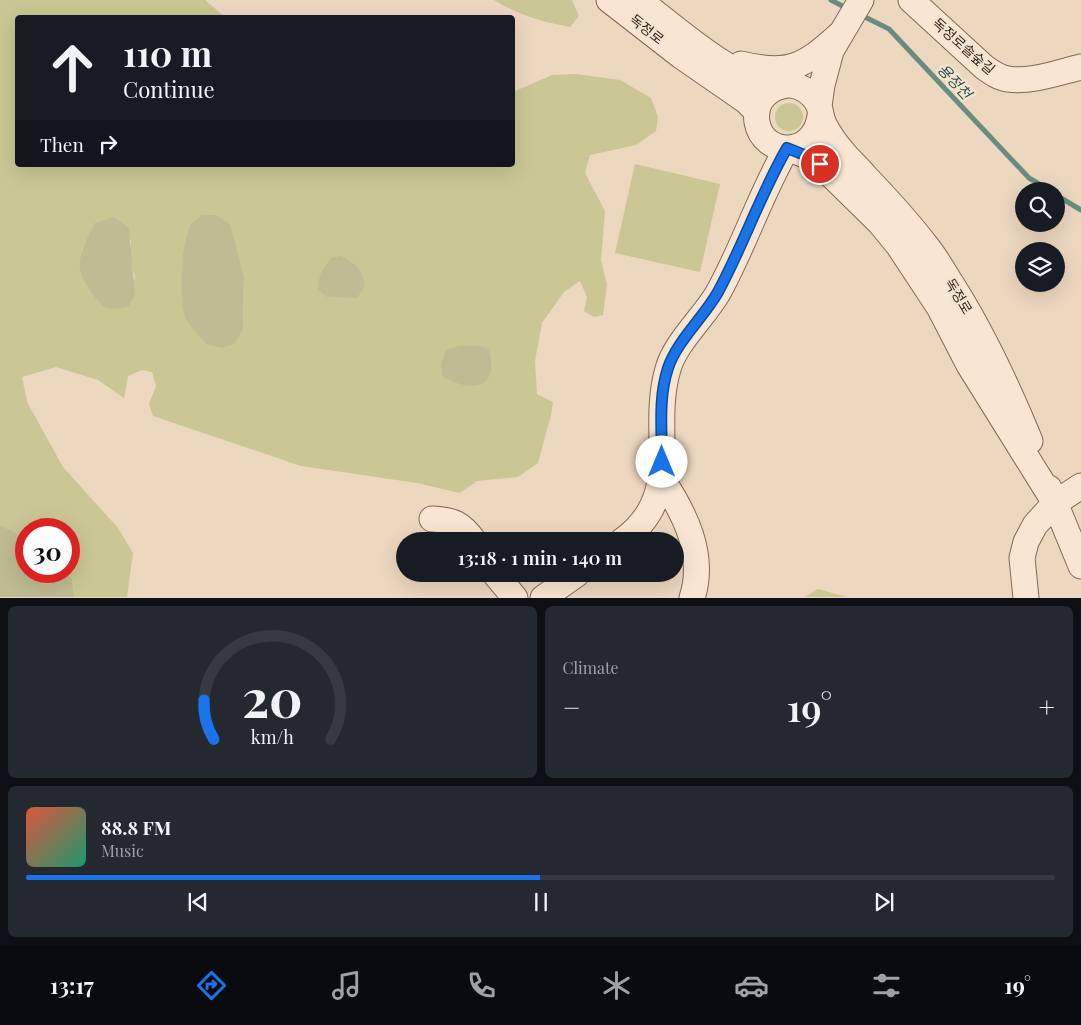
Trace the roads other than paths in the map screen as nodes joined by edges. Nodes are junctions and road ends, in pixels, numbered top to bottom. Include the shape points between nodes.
1 (609, 0) edge
2 (639, 0) edge
3 (861, 0) edge
4 (911, 0) edge
5 (840, 34) junction
6 (700, 46) junction
7 (1081, 67) edge
8 (780, 86) junction
9 (819, 111) junction
10 (759, 122) junction
11 (787, 148) junction
12 (836, 178) junction
13 (762, 197) junction
14 (662, 478) junction
15 (1081, 486) edge
16 (1055, 503) junction
17 (432, 519) dead end
18 (466, 532) edge
19 (634, 532) edge
20 (1081, 566) edge
21 (502, 582) edge
22 (565, 582) edge
23 (515, 598) edge
24 (544, 598) edge
25 (692, 598) edge
26 (1026, 598) edge

1 - 10 street, 독정로 via 746,101
2 - 6 street, 독정로
3 - 5 street
4 - 7 street, 독정로솔숲길 via 995,75 1009,80 1026,79
5 - 6 street via 809,60 794,67 777,69 739,64
5 - 8 street via 814,68
5 - 9 street via 826,67
6 - 8 street, 독정로 via 758,83
8 - 9 street via 806,90 814,97
8 - 10 street via 763,98
9 - 11 street via 819,126 810,139 797,147
9 - 16 street, 독정로 via 825,127 843,153 929,249 964,302 1010,392
10 - 11 street via 768,141
10 - 13 street via 767,159
11 - 12 street, 독정로 via 807,156
11 - 13 street
12 - 13 street via 807,168 794,170 774,181
12 - 16 street, 독정로 via 879,222 919,276 969,366
13 - 14 street via 717,294 668,366 662,398
14 - 19 street via 652,509
14 - 25 street via 683,513 696,553 698,576
15 - 16 street
16 - 20 street, 독정로
16 - 26 street via 1035,524 1026,542 1022,558
17 - 18 street via 460,525
21 - 23 street
22 - 24 street

